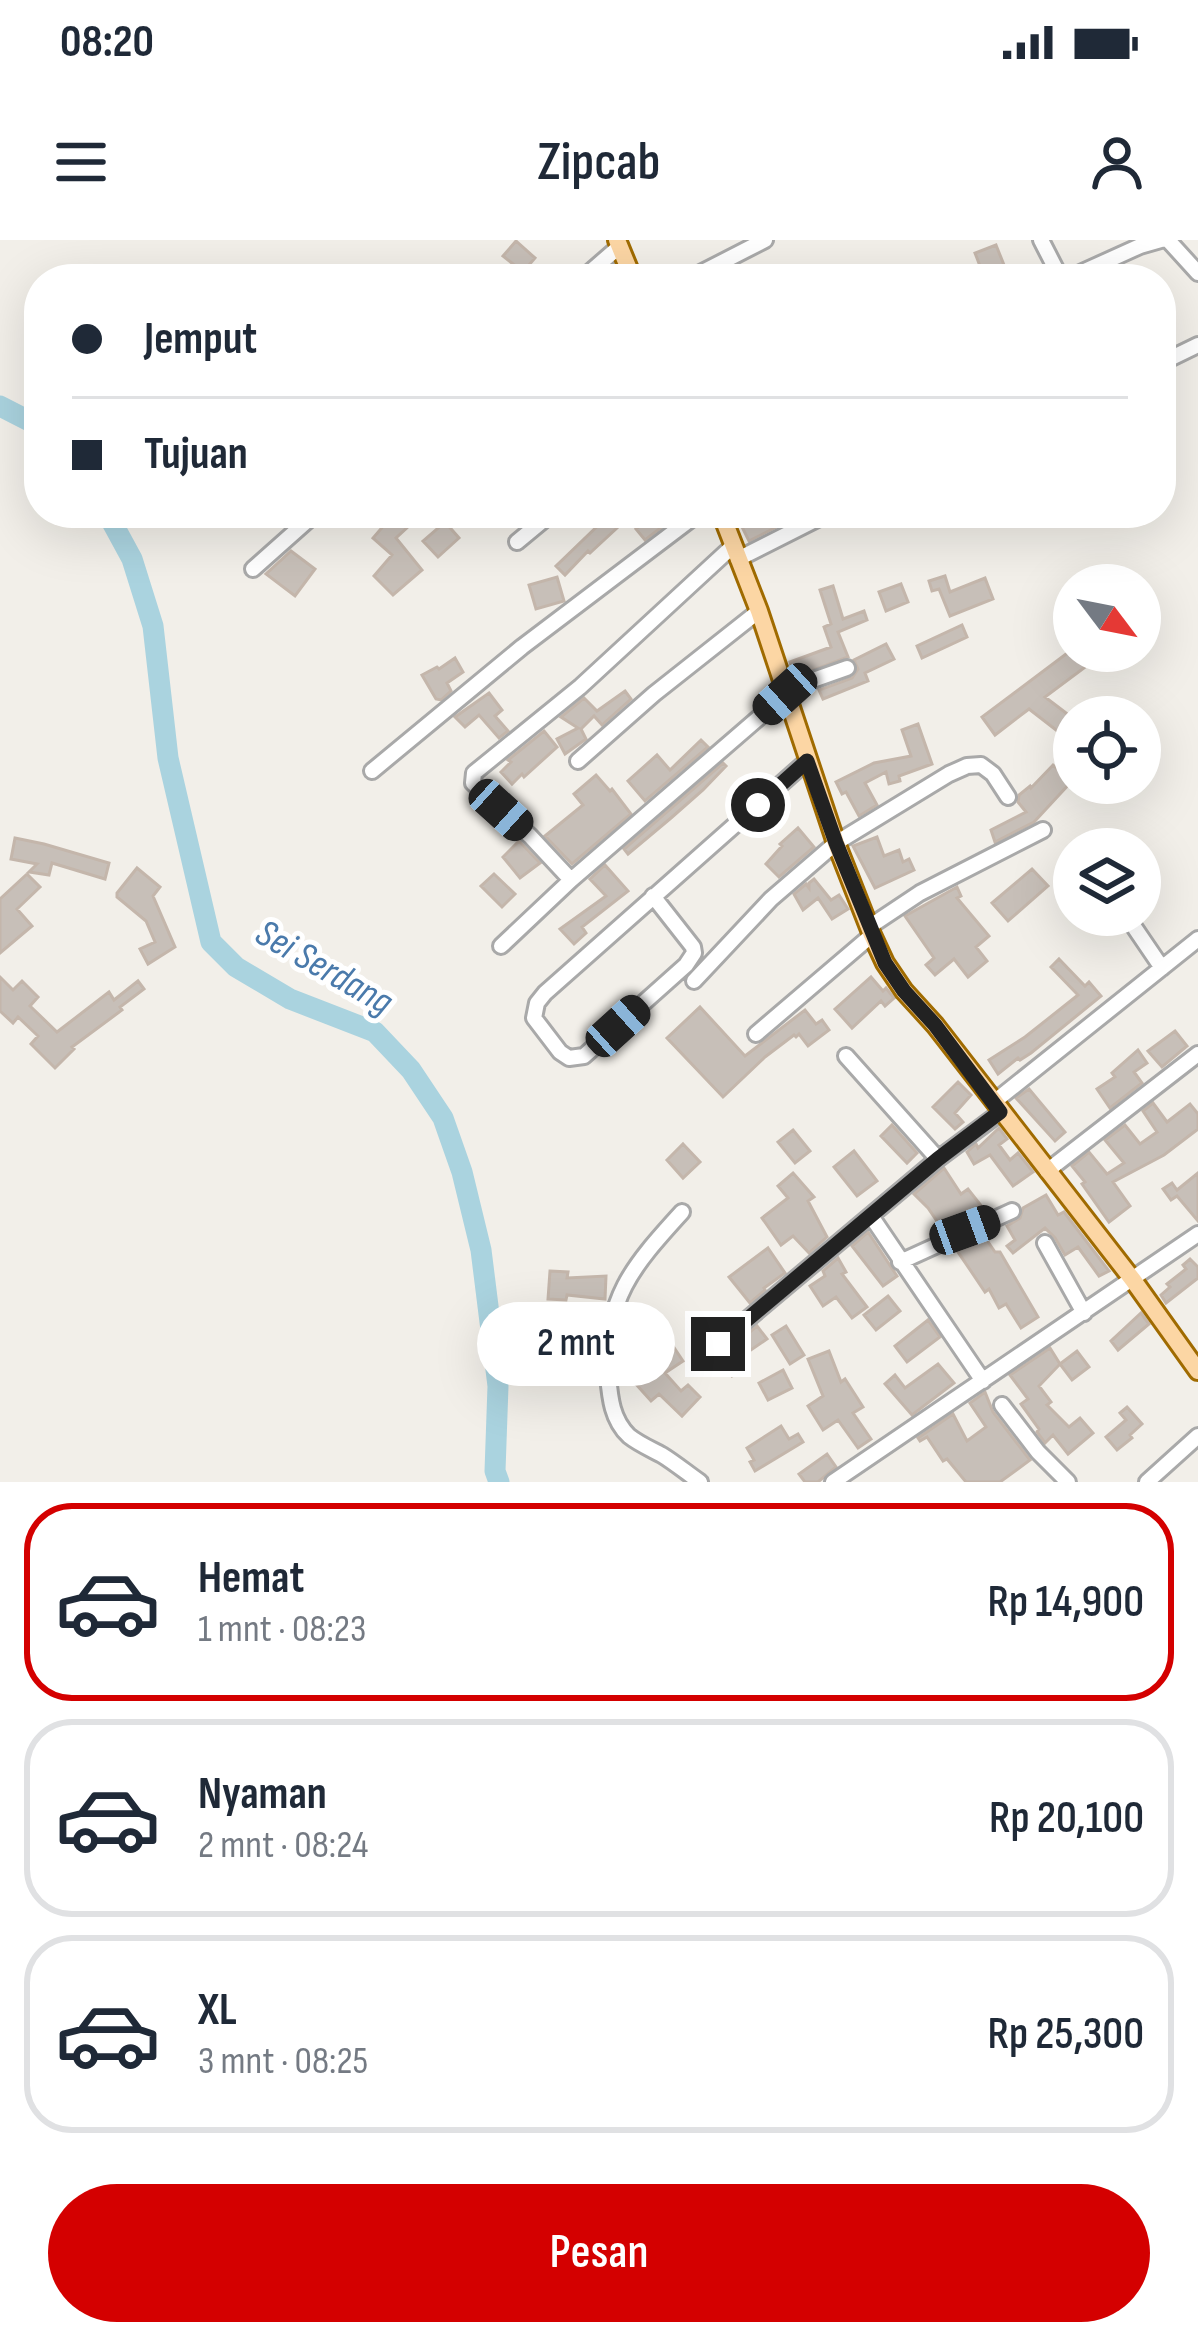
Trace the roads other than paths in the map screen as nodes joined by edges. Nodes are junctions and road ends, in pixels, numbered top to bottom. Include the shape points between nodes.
1 (765, 240) edge
2 (1165, 240) edge
3 (619, 243) edge
4 (597, 264) edge
5 (718, 264) edge
6 (1099, 264) edge
7 (1198, 273) edge
8 (299, 528) edge
9 (534, 528) edge
10 (679, 528) edge
11 (727, 528) edge
12 (794, 528) edge
13 (517, 542) dead end
14 (736, 552) junction
15 (253, 569) dead end
16 (758, 611) junction
17 (847, 668) dead end
18 (785, 694) junction
19 (578, 761) dead end
20 (807, 761) junction
21 (372, 771) dead end
22 (1008, 797) dead end
23 (1043, 830) dead end
24 (836, 843) junction
25 (572, 880) junction
26 (653, 896) junction
27 (871, 931) junction
28 (1140, 936) edge
29 (1198, 939) edge
30 (501, 946) dead end
31 (1162, 968) junction
32 (694, 981) dead end
33 (757, 1034) dead end
34 (1198, 1054) edge
35 (846, 1056) dead end
36 (997, 1107) junction
37 (938, 1159) junction
38 (1047, 1171) junction
39 (1012, 1211) dead end
40 (682, 1212) dead end
41 (871, 1216) junction
42 (1198, 1234) edge
43 (1045, 1243) dead end
44 (900, 1262) junction
45 (1133, 1280) junction
46 (1084, 1313) junction
47 (718, 1344) dead end
48 (1191, 1347) edge
49 (1198, 1371) edge
50 (983, 1381) junction
51 (1002, 1406) dead end
52 (1198, 1436) edge
53 (700, 1482) edge
54 (833, 1482) edge
55 (1067, 1482) edge
56 (1147, 1482) edge

1 - 5 street
2 - 6 street
2 - 7 street
3 - 4 street
8 - 15 street
9 - 13 street
10 - 21 street
11 - 14 main road
12 - 14 street
14 - 16 main road
14 - 25 street via 474,773 473,784
16 - 18 main road
16 - 19 street
17 - 18 street
18 - 20 main road
18 - 25 street
20 - 24 main road
20 - 26 street
22 - 24 street via 986,768 967,766
23 - 27 street via 920,892
24 - 27 main road
24 - 32 street
25 - 30 street
26 - 26 street via 694,953 584,1057 568,1058 534,1018 536,1003
27 - 33 street
27 - 36 main road via 904,991
28 - 31 street
29 - 31 street
31 - 36 street
34 - 38 street
35 - 37 street
36 - 37 street
36 - 38 main road
37 - 41 street
38 - 45 main road
39 - 44 street
40 - 53 street via 640,1261 615,1307 609,1397 631,1438
41 - 44 street
41 - 47 street
42 - 45 street
43 - 46 street
44 - 50 street
45 - 46 street
45 - 48 main road
46 - 50 street
48 - 49 main road
50 - 54 street
51 - 55 street
52 - 56 street

